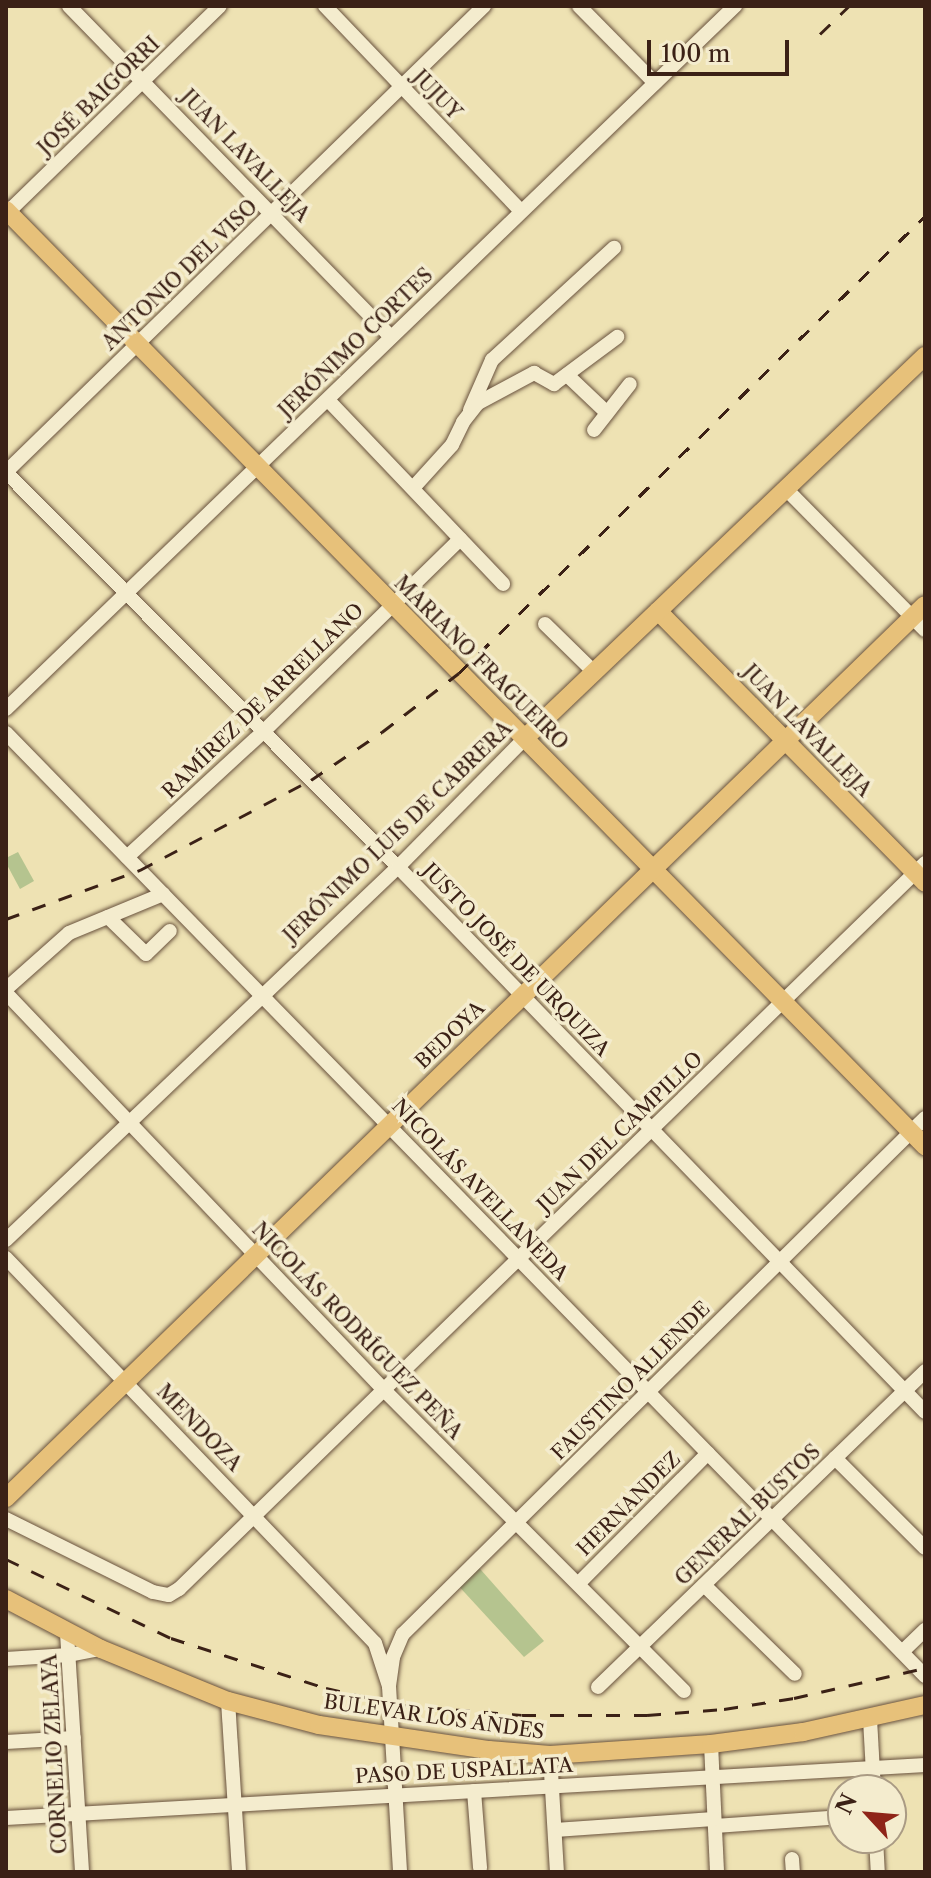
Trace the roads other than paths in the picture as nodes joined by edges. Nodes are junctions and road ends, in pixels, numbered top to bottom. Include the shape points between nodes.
1 (69, 6) edge
2 (220, 6) edge
3 (325, 6) edge
4 (484, 6) edge
5 (579, 6) edge
6 (735, 6) edge
7 (142, 82) junction
8 (655, 83) junction
9 (402, 86) junction
10 (521, 211) junction
11 (7, 212) edge
12 (271, 214) junction
13 (614, 248) dead end
14 (391, 337) junction
15 (617, 337) dead end
16 (137, 344) junction
17 (924, 358) edge
18 (567, 375) junction
19 (630, 384) dead end
20 (328, 400) junction
21 (607, 413) junction
22 (468, 414) junction
23 (594, 430) dead end
24 (257, 467) junction
25 (6, 472) edge
26 (413, 488) junction
27 (786, 489) junction
28 (460, 539) junction
29 (503, 584) dead end
30 (126, 593) junction
31 (393, 605) junction
32 (658, 611) junction
33 (921, 617) edge
34 (545, 624) dead end
35 (594, 672) junction
36 (6, 709) edge
37 (263, 732) junction
38 (6, 733) edge
39 (525, 738) junction
40 (785, 740) junction
41 (127, 857) junction
42 (398, 867) junction
43 (653, 868) junction
44 (922, 873) edge
45 (163, 894) junction
46 (108, 917) junction
47 (170, 931) dead end
48 (6, 991) edge
49 (262, 994) junction
50 (522, 995) junction
51 (785, 1000) junction
52 (925, 1118) edge
53 (130, 1123) junction
54 (389, 1125) junction
55 (652, 1129) junction
56 (911, 1132) junction
57 (925, 1146) edge
58 (6, 1240) edge
59 (255, 1254) junction
60 (6, 1258) edge
61 (519, 1258) junction
62 (779, 1263) junction
63 (925, 1371) edge
64 (125, 1380) junction
65 (384, 1390) junction
66 (904, 1391) junction
67 (649, 1393) junction
68 (925, 1412) edge
69 (708, 1453) junction
70 (835, 1458) junction
71 (6, 1498) edge
72 (255, 1515) junction
73 (6, 1519) edge
74 (772, 1519) junction
75 (516, 1521) junction
76 (925, 1548) edge
77 (579, 1583) junction
78 (704, 1585) junction
79 (6, 1599) edge
80 (362, 1626) junction
81 (925, 1630) edge
82 (67, 1633) junction
83 (403, 1634) junction
84 (640, 1647) junction
85 (101, 1649) junction
86 (902, 1652) junction
87 (69, 1655) junction
88 (6, 1659) edge
89 (795, 1674) dead end
90 (925, 1676) edge
91 (389, 1686) junction
92 (598, 1687) dead end
93 (684, 1691) dead end
94 (228, 1701) junction
95 (925, 1705) edge
96 (870, 1719) junction
97 (392, 1736) junction
98 (74, 1738) junction
99 (6, 1742) edge
100 (711, 1744) junction
101 (550, 1755) junction
102 (925, 1765) edge
103 (873, 1768) junction
104 (873, 1774) edge
105 (712, 1778) junction
106 (552, 1786) junction
107 (474, 1791) junction
108 (395, 1795) junction
109 (235, 1806) junction
110 (79, 1815) junction
111 (6, 1818) edge
112 (827, 1818) edge
113 (715, 1822) junction
114 (555, 1830) junction
115 (480, 1868) dead end
116 (82, 1872) edge
117 (239, 1872) edge
118 (400, 1872) edge
119 (557, 1872) edge
120 (717, 1872) edge

1 - 7 street, JUAN LAVALLEJA
2 - 7 street, JOSÉ BAIGORRI
3 - 9 street, JUJUY
4 - 9 street, ANTONIO DEL VISO
5 - 8 street
6 - 8 street, JERÓNIMO CORTES
7 - 11 street, JOSÉ BAIGORRI
7 - 12 street, JUAN LAVALLEJA
8 - 10 street, JERÓNIMO CORTES
9 - 10 street, JUJUY
9 - 12 street, ANTONIO DEL VISO
10 - 14 street, JERÓNIMO CORTES
11 - 16 main road, MARIANO FRAGUEIRO
12 - 14 street, JUAN LAVALLEJA
12 - 16 street, ANTONIO DEL VISO
13 - 22 street via 492,360
14 - 20 street, JERÓNIMO CORTES
15 - 18 street
16 - 24 main road, MARIANO FRAGUEIRO
16 - 25 street, ANTONIO DEL VISO
17 - 27 main road, JERÓNIMO LUIS DE CABRERA
18 - 21 street
18 - 22 street via 549,384 534,373 478,403
19 - 21 street
20 - 24 street, JERÓNIMO CORTES
20 - 26 street
21 - 23 street
22 - 26 street via 452,445
24 - 30 street, JERÓNIMO CORTES
24 - 31 main road, MARIANO FRAGUEIRO
25 - 30 street, JUSTO JOSÉ DE URQUIZA
26 - 28 street
27 - 32 main road, JERÓNIMO LUIS DE CABRERA
27 - 33 street
28 - 29 street
28 - 31 street, RAMÍREZ DE ARRELLANO
30 - 36 street, JERÓNIMO CORTES
30 - 37 street, JUSTO JOSÉ DE URQUIZA
31 - 37 street, RAMÍREZ DE ARRELLANO
31 - 39 main road, MARIANO FRAGUEIRO
32 - 35 main road, JERÓNIMO LUIS DE CABRERA
32 - 40 main road, JUAN LAVALLEJA
33 - 40 main road, BEDOYA
34 - 35 street
35 - 39 main road, JERÓNIMO LUIS DE CABRERA
37 - 41 street, RAMÍREZ DE ARRELLANO
37 - 42 street, JUSTO JOSÉ DE URQUIZA
38 - 41 street, NICOLÁS AVELLANEDA
39 - 42 street, JERÓNIMO LUIS DE CABRERA
39 - 43 main road, MARIANO FRAGUEIRO
40 - 43 main road, BEDOYA
40 - 44 main road, JUAN LAVALLEJA
41 - 45 street, NICOLÁS AVELLANEDA
42 - 49 street, JERÓNIMO LUIS DE CABRERA
42 - 50 street, JUSTO JOSÉ DE URQUIZA
43 - 50 main road, BEDOYA
43 - 51 main road, MARIANO FRAGUEIRO
44 - 51 street, JUAN DEL CAMPILLO
45 - 46 street
45 - 49 street, NICOLÁS AVELLANEDA
46 - 47 street via 146,954
46 - 48 street via 69,933
48 - 53 street, NICOLÁS RODRÍGUEZ PEÑA
49 - 53 street, JERÓNIMO LUIS DE CABRERA
49 - 54 street, NICOLÁS AVELLANEDA
50 - 54 main road, BEDOYA
50 - 55 street, JUSTO JOSÉ DE URQUIZA
51 - 55 street, JUAN DEL CAMPILLO
51 - 56 main road, MARIANO FRAGUEIRO
52 - 56 street, FAUSTINO ALLENDE
53 - 58 street, JERÓNIMO LUIS DE CABRERA
53 - 59 street, NICOLÁS RODRÍGUEZ PEÑA
54 - 59 main road, BEDOYA
54 - 61 street, NICOLÁS AVELLANEDA
55 - 61 street, JUAN DEL CAMPILLO
55 - 62 street, JUSTO JOSÉ DE URQUIZA
56 - 57 main road, MARIANO FRAGUEIRO
56 - 62 street, FAUSTINO ALLENDE
59 - 64 main road, BEDOYA
59 - 65 street, NICOLÁS RODRÍGUEZ PEÑA
60 - 64 street, MENDOZA
61 - 65 street, JUAN DEL CAMPILLO
61 - 67 street, NICOLÁS AVELLANEDA
62 - 66 street, JUSTO JOSÉ DE URQUIZA
62 - 67 street, FAUSTINO ALLENDE
63 - 66 street, GENERAL BUSTOS
64 - 71 main road, BEDOYA
64 - 72 street, MENDOZA
65 - 72 street, JUAN DEL CAMPILLO
65 - 75 street, NICOLÁS RODRÍGUEZ PEÑA
66 - 68 street, JUSTO JOSÉ DE URQUIZA
66 - 70 street, GENERAL BUSTOS
67 - 69 street, NICOLÁS AVELLANEDA
67 - 75 street, FAUSTINO ALLENDE
69 - 74 street, NICOLÁS AVELLANEDA
69 - 77 street, HERNANDEZ
70 - 74 street, GENERAL BUSTOS
70 - 76 street
72 - 73 street, JUAN DEL CAMPILLO via 169,1595 153,1592
72 - 80 street, MENDOZA
74 - 78 street, GENERAL BUSTOS
74 - 86 street, NICOLÁS AVELLANEDA
75 - 77 street, NICOLÁS RODRÍGUEZ PEÑA
75 - 83 street, FAUSTINO ALLENDE
77 - 84 street, NICOLÁS RODRÍGUEZ PEÑA
78 - 84 street, GENERAL BUSTOS
78 - 89 street
79 - 82 main road, BULEVAR LOS ANDES
80 - 83 street via 382,1638
80 - 91 street, MENDOZA via 375,1643
81 - 86 street
82 - 85 main road, BULEVAR LOS ANDES
82 - 87 street, CORNELIO ZELAYA
83 - 91 street, FAUSTINO ALLENDE
84 - 92 street, GENERAL BUSTOS
84 - 93 street, NICOLÁS RODRÍGUEZ PEÑA
85 - 87 street
85 - 94 main road, BULEVAR LOS ANDES
86 - 90 street, NICOLÁS AVELLANEDA
87 - 88 street
87 - 98 street, CORNELIO ZELAYA
91 - 97 street
94 - 97 main road, BULEVAR LOS ANDES via 319,1725
94 - 109 street
95 - 96 main road, BULEVAR LOS ANDES
96 - 100 main road, BULEVAR LOS ANDES
96 - 103 street
97 - 101 main road, BULEVAR LOS ANDES
97 - 108 street
98 - 99 street
98 - 110 street, CORNELIO ZELAYA
100 - 101 main road, BULEVAR LOS ANDES
100 - 105 street
101 - 106 street
102 - 103 street, PASO DE USPALLATA
103 - 104 street
103 - 105 street, PASO DE USPALLATA
105 - 106 street, PASO DE USPALLATA
105 - 113 street
106 - 107 street, PASO DE USPALLATA
106 - 114 street
107 - 108 street, PASO DE USPALLATA
107 - 115 street
108 - 109 street, PASO DE USPALLATA
108 - 118 street
109 - 110 street, PASO DE USPALLATA
109 - 117 street
110 - 111 street, PASO DE USPALLATA
110 - 116 street, CORNELIO ZELAYA
112 - 113 street
113 - 114 street
113 - 120 street
114 - 119 street

